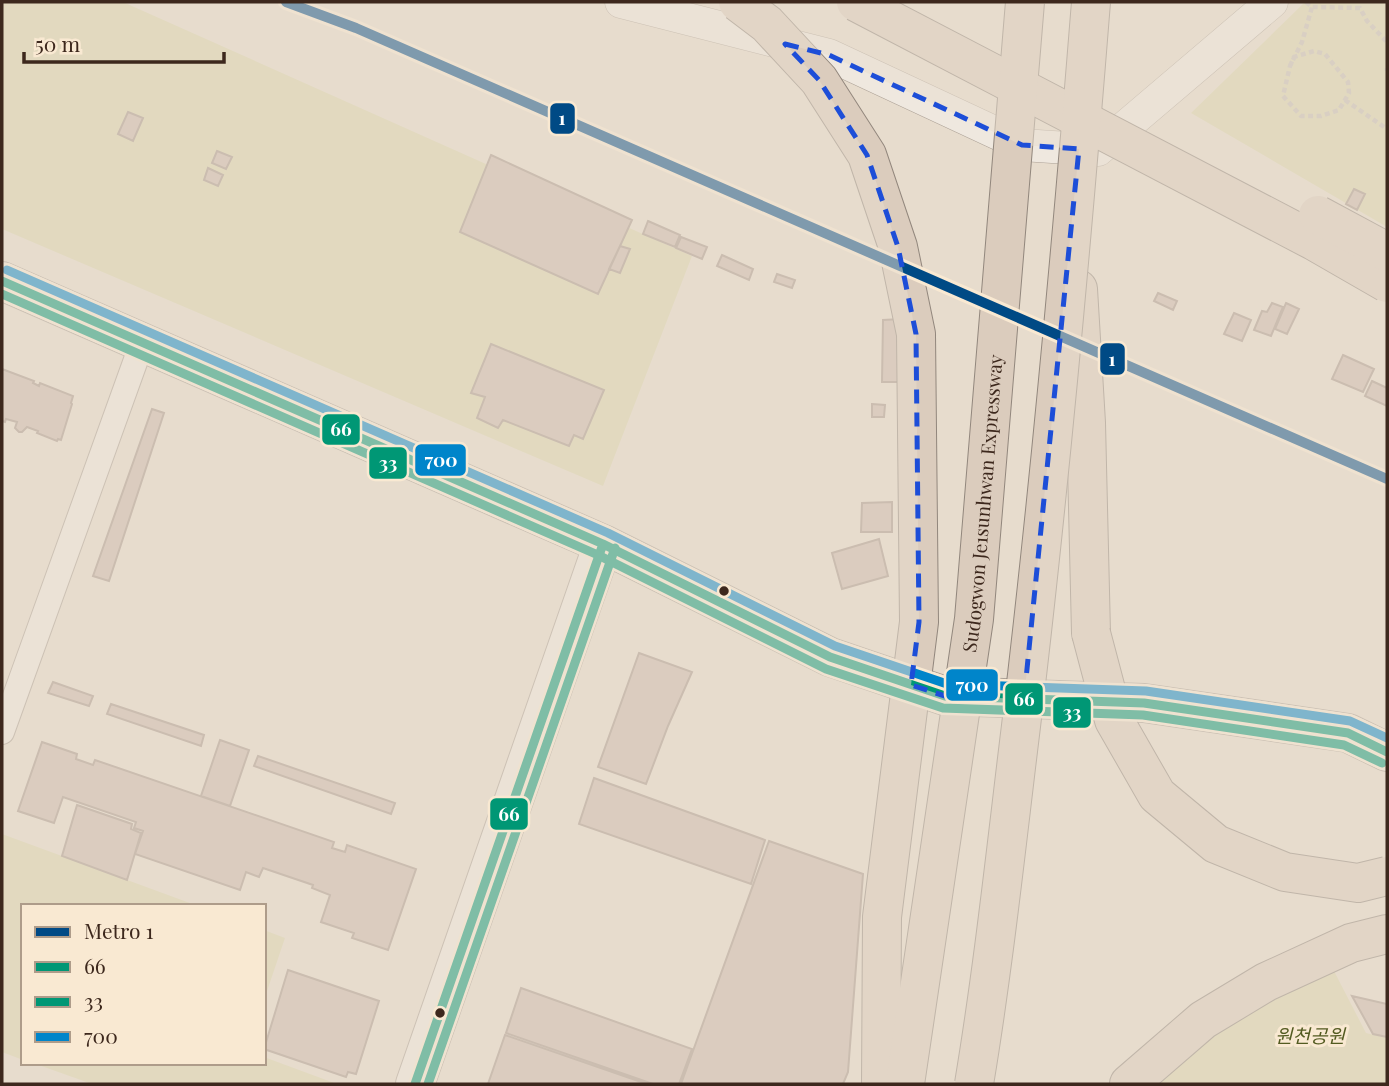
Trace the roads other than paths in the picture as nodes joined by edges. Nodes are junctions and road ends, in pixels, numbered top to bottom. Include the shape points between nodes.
1 (621, 2) edge
2 (738, 2) edge
3 (856, 2) edge
4 (912, 2) edge
5 (1025, 2) edge
6 (1091, 2) edge
7 (1272, 2) edge
8 (1074, 216) junction
9 (1387, 252) edge
10 (2, 281) edge
11 (1387, 282) edge
12 (142, 343) junction
13 (603, 544) junction
14 (2, 732) edge
15 (1387, 752) edge
16 (1387, 876) edge
17 (1387, 934) edge
18 (415, 1084) edge
19 (881, 1084) edge
20 (905, 1084) edge
21 (974, 1084) edge
22 (1129, 1084) edge

1 - 7 street via 829,55 1022,145 1098,150
2 - 19 highway, bridge via 767,24 818,80 867,155 898,247 916,334 919,622 882,917
3 - 11 highway, bridge
4 - 9 highway, bridge
5 - 20 highway, Sudogwon Je1sunhwan Expressway, bridge via 974,619
6 - 8 highway, bridge
8 - 16 highway, bridge via 1086,422 1091,633 1114,720 1157,795 1216,844 1285,872 1358,883
8 - 21 highway, bridge via 1033,628
10 - 12 street
12 - 13 street
12 - 14 street
13 - 15 street via 830,657 945,696 1144,703 1348,733
13 - 18 street
17 - 22 highway via 1351,943 1266,982 1203,1020

